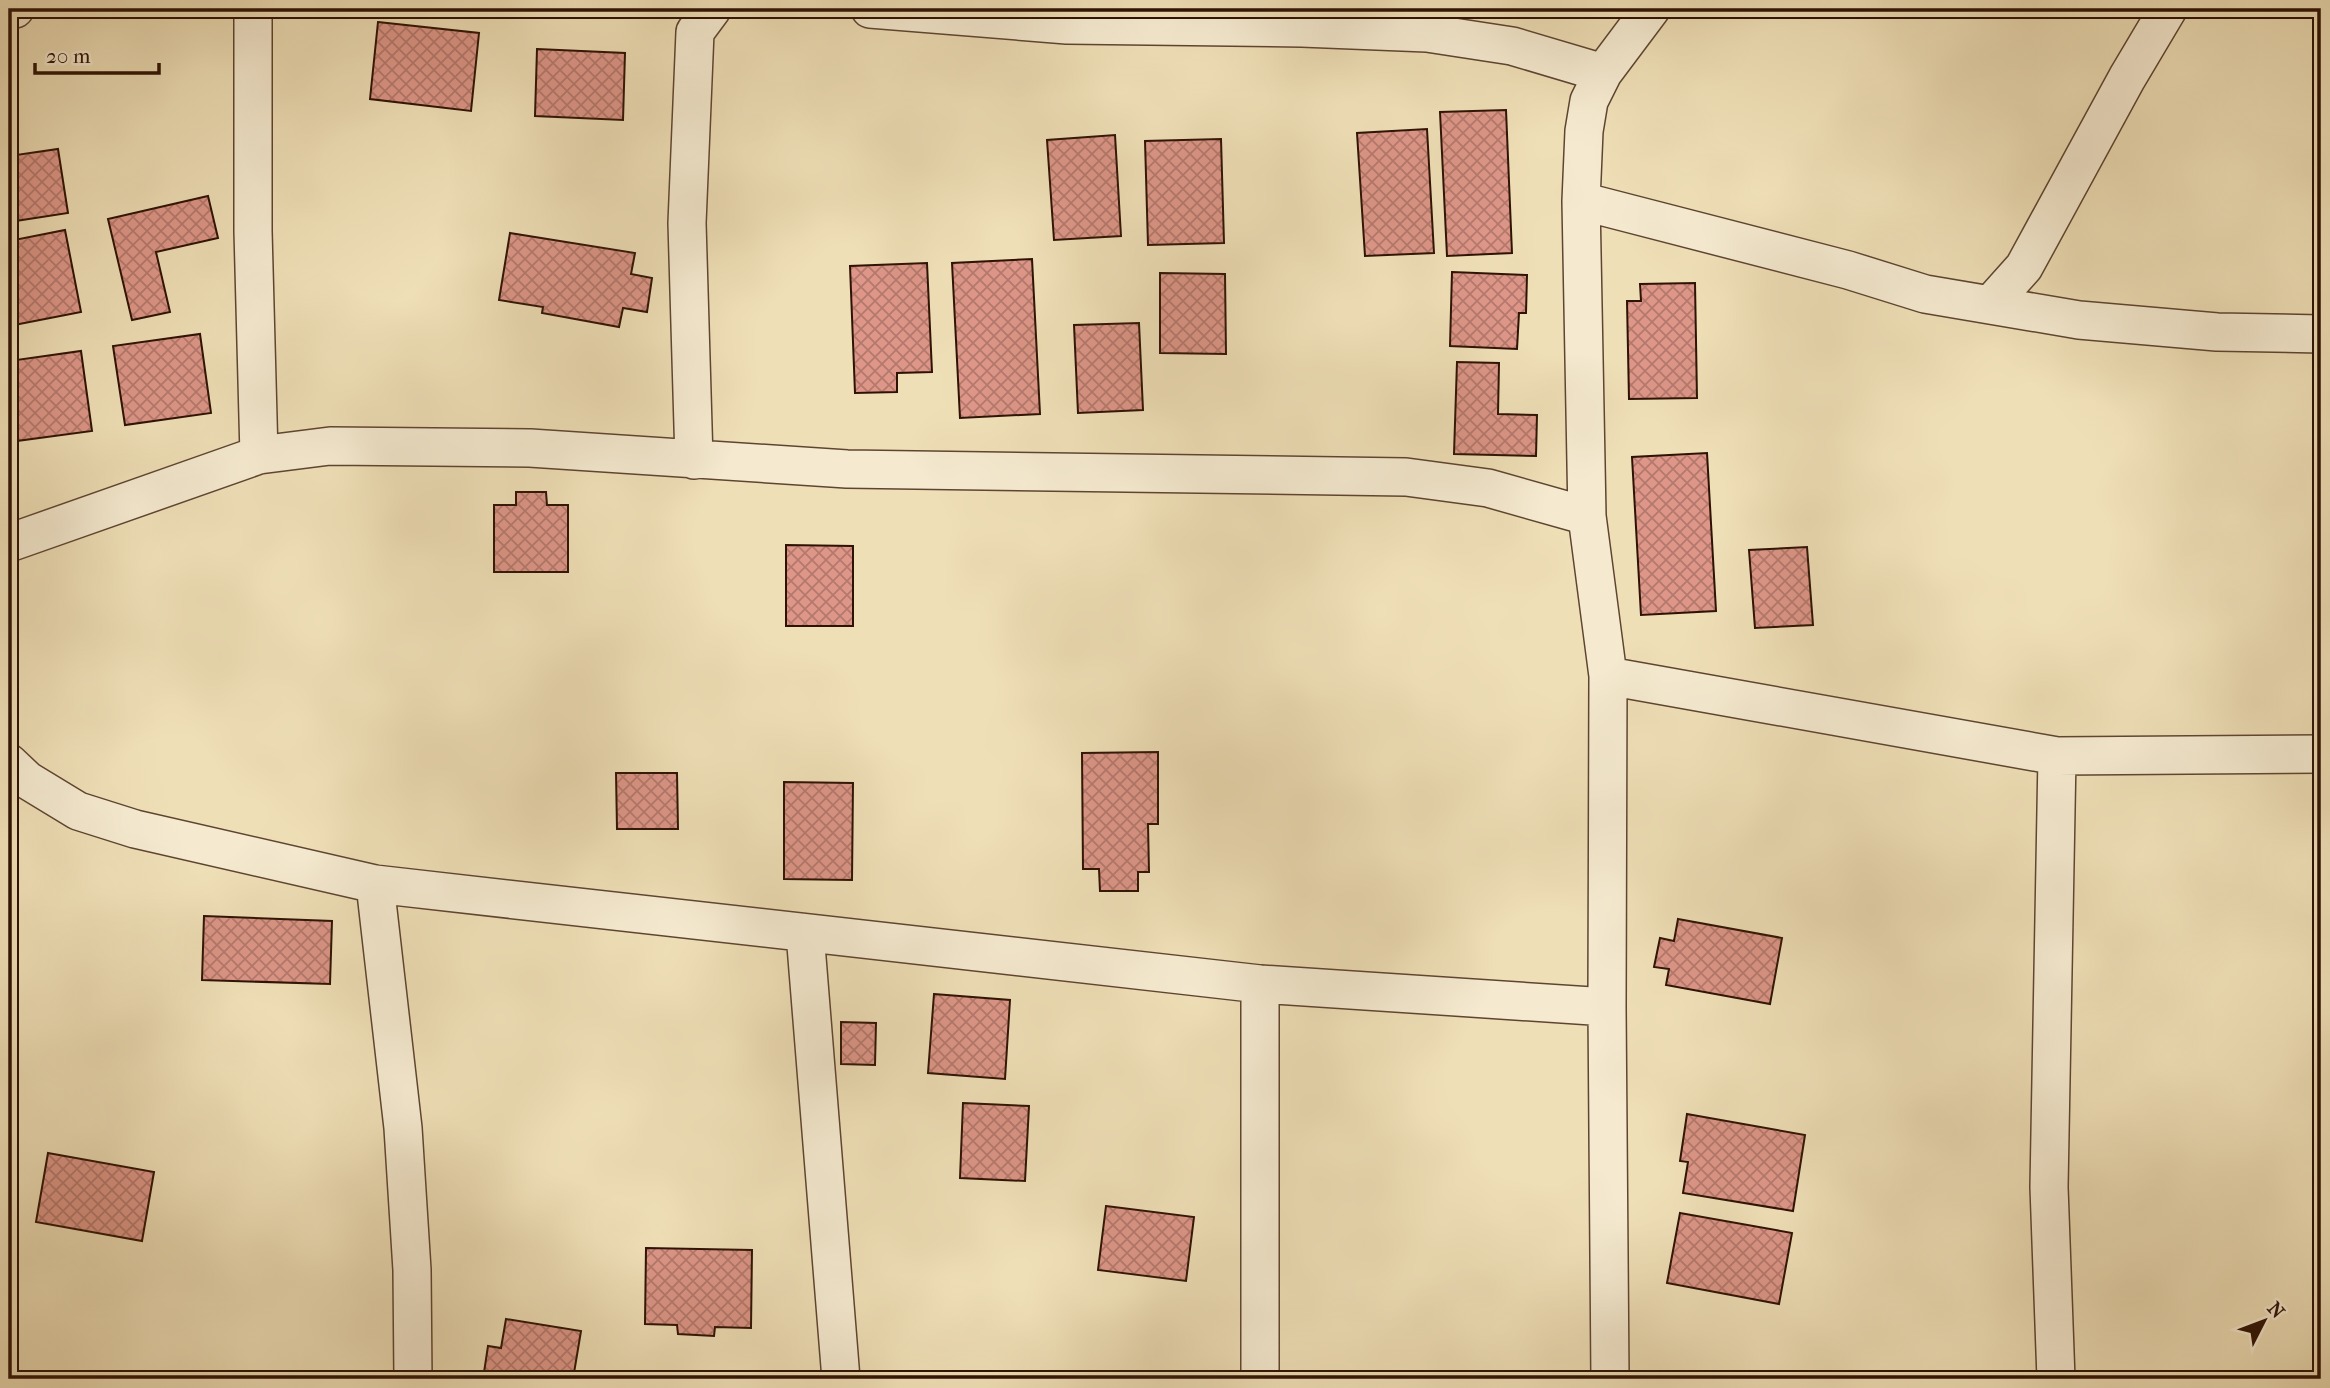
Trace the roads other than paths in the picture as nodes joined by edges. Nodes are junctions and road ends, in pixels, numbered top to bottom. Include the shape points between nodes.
1 (15, 9) edge
2 (253, 9) edge
3 (712, 9) edge
4 (870, 9) edge
5 (1651, 9) edge
6 (2168, 9) edge
7 (9, 10) edge
8 (1603, 73) junction
9 (1581, 201) junction
10 (1990, 305) junction
11 (2321, 334) edge
12 (259, 455) junction
13 (694, 460) junction
14 (1587, 516) junction
15 (9, 543) edge
16 (1608, 676) junction
17 (2321, 754) edge
18 (2057, 756) junction
19 (9, 763) edge
20 (375, 884) junction
21 (805, 933) junction
22 (1260, 984) junction
23 (1607, 1007) junction
24 (412, 1379) edge
25 (841, 1379) edge
26 (1260, 1379) edge
27 (1610, 1379) edge
28 (2056, 1379) edge

1 - 7 street
2 - 12 street
3 - 13 street via 695,32 687,210
4 - 8 street via 1067,25 1427,33 1512,46
5 - 8 street
6 - 10 street via 2024,267
8 - 9 street via 1589,101
9 - 10 street via 1925,294
9 - 14 street
10 - 11 street via 2079,320 2203,331
12 - 13 street via 330,446 530,449
12 - 15 street
13 - 14 street via 847,469 1406,477 1488,488
14 - 16 street
16 - 18 street
16 - 23 street
17 - 18 street
18 - 28 street via 2049,1188
19 - 20 street via 27,780 78,811 135,829
20 - 21 street
20 - 24 street via 403,1128 412,1270
21 - 22 street
21 - 25 street
22 - 23 street
22 - 26 street
23 - 27 street

